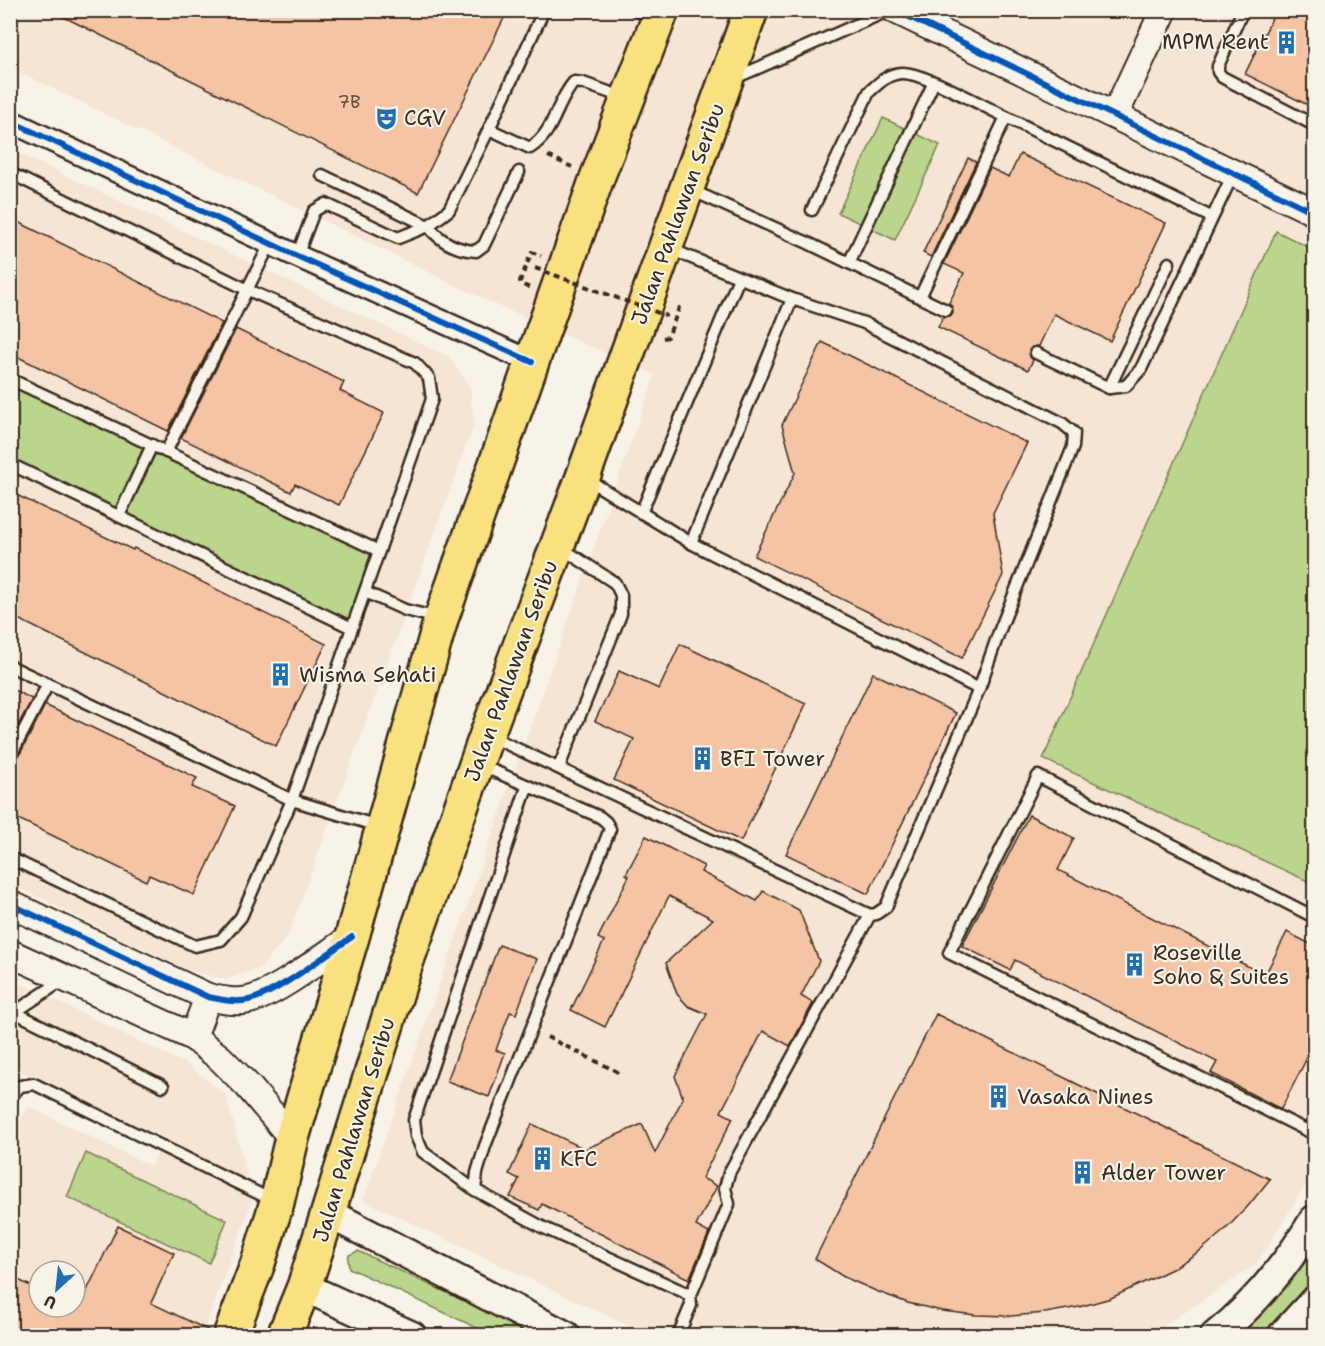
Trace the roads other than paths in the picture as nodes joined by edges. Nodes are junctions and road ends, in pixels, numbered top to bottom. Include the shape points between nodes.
1 (544, 10) edge
2 (751, 10) edge
3 (892, 10) edge
4 (1164, 10) edge
5 (1243, 10) edge
6 (652, 13) edge
7 (926, 17) edge
8 (726, 81) junction
9 (934, 82) junction
10 (628, 100) junction
11 (1115, 115) junction
12 (1005, 117) junction
13 (10, 121) edge
14 (1314, 124) edge
15 (489, 129) junction
16 (519, 172) dead end
17 (1234, 172) junction
18 (10, 173) edge
19 (322, 175) dead end
20 (686, 188) junction
21 (812, 210) dead end
22 (1314, 212) edge
23 (1211, 217) junction
24 (428, 226) junction
25 (270, 244) junction
26 (664, 247) junction
27 (297, 256) junction
28 (849, 263) junction
29 (1169, 263) dead end
30 (739, 278) junction
31 (248, 290) junction
32 (920, 297) junction
33 (792, 298) junction
34 (946, 310) dead end
35 (1036, 353) dead end
36 (532, 362) junction
37 (10, 379) edge
38 (1109, 388) junction
39 (152, 445) junction
40 (166, 452) junction
41 (10, 464) edge
42 (583, 477) junction
43 (641, 513) junction
44 (119, 516) junction
45 (691, 543) junction
46 (558, 545) junction
47 (379, 551) junction
48 (365, 592) junction
49 (441, 618) junction
50 (352, 628) junction
51 (10, 666) edge
52 (48, 684) junction
53 (979, 689) junction
54 (482, 749) junction
55 (10, 757) edge
56 (559, 767) junction
57 (527, 787) junction
58 (292, 800) junction
59 (382, 828) junction
60 (10, 858) edge
61 (10, 904) edge
62 (870, 915) junction
63 (1314, 917) edge
64 (352, 937) junction
65 (10, 953) edge
66 (66, 978) junction
67 (208, 997) junction
68 (13, 1011) edge
69 (193, 1037) junction
70 (163, 1086) dead end
71 (10, 1098) edge
72 (1314, 1120) edge
73 (1312, 1133) edge
74 (292, 1137) junction
75 (475, 1190) junction
76 (277, 1202) junction
77 (328, 1213) junction
78 (1314, 1220) edge
79 (304, 1287) junction
80 (690, 1297) junction
81 (1314, 1302) edge
82 (230, 1335) edge
83 (285, 1335) edge
84 (412, 1335) edge
85 (566, 1335) edge
86 (678, 1335) edge
87 (1215, 1335) edge
88 (1282, 1335) edge

1 - 15 lane
2 - 8 main road, Jalan Pahlawan Seribu
3 - 7 street
3 - 8 lane
4 - 11 street
5 - 14 lane via 1218,72
6 - 10 main road
7 - 11 street
8 - 20 main road, Jalan Pahlawan Seribu
9 - 12 lane
9 - 21 lane via 902,73 883,79 869,92
9 - 28 lane
10 - 15 lane via 574,82 544,138 530,148
10 - 36 main road
11 - 17 street
12 - 23 lane
12 - 32 lane
13 - 25 street
15 - 24 lane via 449,210
16 - 24 lane via 484,245 476,251 465,251 439,239
17 - 22 street
17 - 23 lane
18 - 31 lane
19 - 24 lane
20 - 26 main road, Jalan Pahlawan Seribu
20 - 28 lane
23 - 38 lane via 1140,369 1126,386
24 - 27 lane via 398,238 326,204 314,211
25 - 27 street
25 - 31 lane
26 - 30 lane
26 - 42 main road, Jalan Pahlawan Seribu
27 - 36 street
28 - 32 lane
29 - 38 lane
30 - 33 lane
30 - 43 lane
31 - 40 lane
31 - 47 lane via 415,363 429,378 432,399
32 - 34 lane
33 - 45 lane
33 - 53 lane via 864,323 1062,423 1074,433 1073,447
35 - 38 lane
36 - 49 main road
37 - 39 lane
39 - 40 lane
39 - 44 lane
40 - 47 lane
41 - 44 lane
42 - 43 lane
42 - 46 main road, Jalan Pahlawan Seribu
43 - 45 lane
44 - 50 lane
45 - 53 lane
46 - 54 main road, Jalan Pahlawan Seribu
46 - 56 lane via 615,583 621,595 621,615
47 - 48 lane
48 - 49 lane via 405,609
48 - 50 lane
49 - 59 main road
50 - 58 lane
51 - 52 lane
52 - 55 lane
52 - 58 lane
53 - 62 lane via 886,907
54 - 56 lane
54 - 57 lane
54 - 77 main road, Jalan Pahlawan Seribu via 405,966
56 - 62 lane
57 - 75 lane via 414,1120 423,1152
57 - 75 lane via 600,817 610,830 485,1146
58 - 59 lane
58 - 60 lane via 241,917 221,940 195,946
59 - 64 main road
61 - 67 street
62 - 80 lane via 729,1173 725,1188 729,1204
63 - 73 lane via 1038,776 948,953
64 - 67 street via 269,992 249,1000
64 - 74 main road
65 - 66 street
66 - 68 lane
66 - 69 street
67 - 69 street
68 - 70 lane
69 - 74 street via 248,1086
71 - 76 lane via 20,1086 34,1084
72 - 73 lane
74 - 76 main road
75 - 80 lane via 542,1227
76 - 82 main road
77 - 79 main road, Jalan Pahlawan Seribu
77 - 85 main road
78 - 87 main road via 1284,1265
79 - 83 main road, Jalan Pahlawan Seribu
79 - 84 main road
80 - 86 lane via 691,1305
81 - 88 main road

